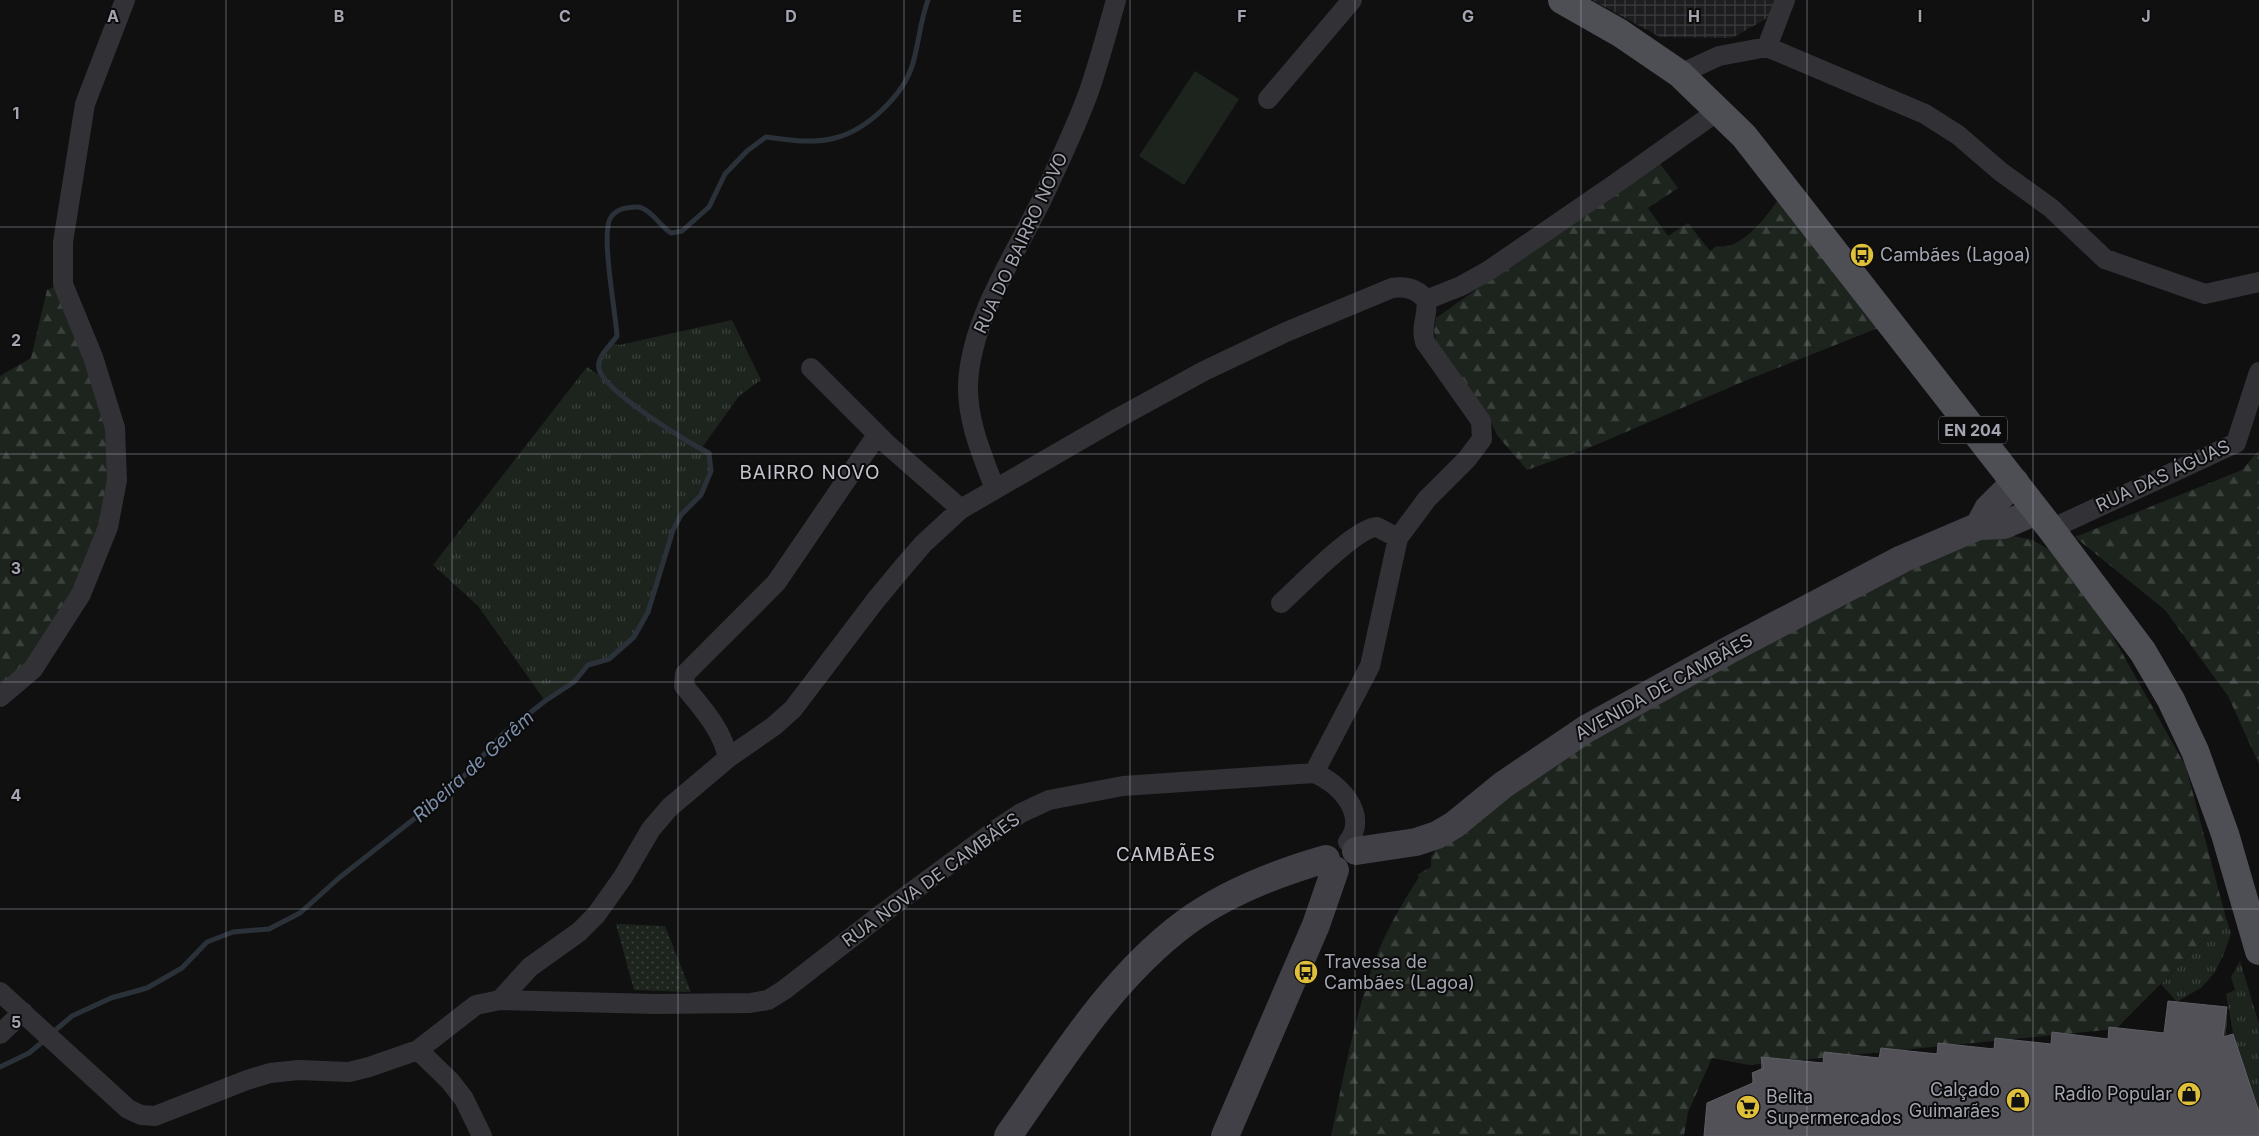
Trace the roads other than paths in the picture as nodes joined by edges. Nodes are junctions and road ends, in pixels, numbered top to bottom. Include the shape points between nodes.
1 (125, 0) edge
2 (1116, 0) edge
3 (1352, 0) edge
4 (1562, 0) edge
5 (1785, 0) edge
6 (1767, 47) junction
7 (1680, 74) junction
8 (1268, 99) dead end
9 (1719, 110) junction
10 (2259, 282) edge
11 (1426, 300) junction
12 (811, 368) dead end
13 (2259, 372) edge
14 (878, 435) junction
15 (2015, 482) junction
16 (995, 489) junction
17 (961, 509) junction
18 (2044, 520) junction
19 (1979, 526) junction
20 (1398, 538) junction
21 (1282, 604) dead end
22 (0, 697) edge
23 (728, 758) junction
24 (1314, 773) junction
25 (1352, 847) junction
26 (1331, 864) junction
27 (2259, 951) edge
28 (0, 992) edge
29 (500, 1000) junction
30 (23, 1012) junction
31 (0, 1034) edge
32 (418, 1050) junction
33 (482, 1136) edge
34 (1008, 1136) edge
35 (1225, 1136) edge

1 - 22 street via 85,104 63,242 63,284 93,357 115,428 117,480 112,508 108,527 81,594 33,669
2 - 16 street, RUA DO BAIRRO NOVO via 1080,113 975,340 968,383 969,406 973,430
3 - 8 street
4 - 7 main road, EN 204 via 1620,33
5 - 6 street
6 - 7 street via 1719,56
6 - 10 street via 1925,114 1958,135 2001,172 2051,208 2105,259 2205,294
7 - 9 main road, EN 204
9 - 11 street via 1488,271
9 - 15 main road, EN 204 via 1763,158
11 - 16 street via 1410,288 1392,288 1286,332 1204,371
11 - 20 street via 1422,332 1425,342 1481,421 1482,439 1427,499
12 - 14 street
13 - 18 street, RUA DAS ÁGUAS via 2236,443
14 - 17 street
14 - 23 street via 776,583 685,674 684,686 718,730 725,742
15 - 18 main road, EN 204
15 - 19 street via 1988,509
16 - 17 street
17 - 23 street via 904,566 784,718
18 - 19 street, AVENIDA DE CAMBÃES
18 - 27 main road, EN 204 via 2142,652 2171,700 2195,751 2225,834
19 - 25 street, AVENIDA DE CAMBÃES via 1902,560 1586,729 1437,835 1416,842
20 - 21 street via 1377,527 1368,529 1347,543
20 - 24 street via 1370,666
23 - 29 street via 670,806 651,829 596,915 579,932 530,967
24 - 25 street via 1341,789 1350,805 1356,828
24 - 29 street, RUA NOVA DE CAMBÃES via 1123,786 1049,800 997,829 768,1000 655,1004
25 - 26 street via 1355,861 1349,869 1345,871
26 - 34 street via 1288,870 1243,888 1186,922 1124,979 1075,1038
26 - 35 street via 1316,925
28 - 30 street
29 - 32 street, RUA NOVA DE CAMBÃES via 476,1005
30 - 31 street
30 - 32 street via 128,1108 141,1115 155,1116 270,1073 299,1070 349,1072
32 - 33 street via 464,1099

